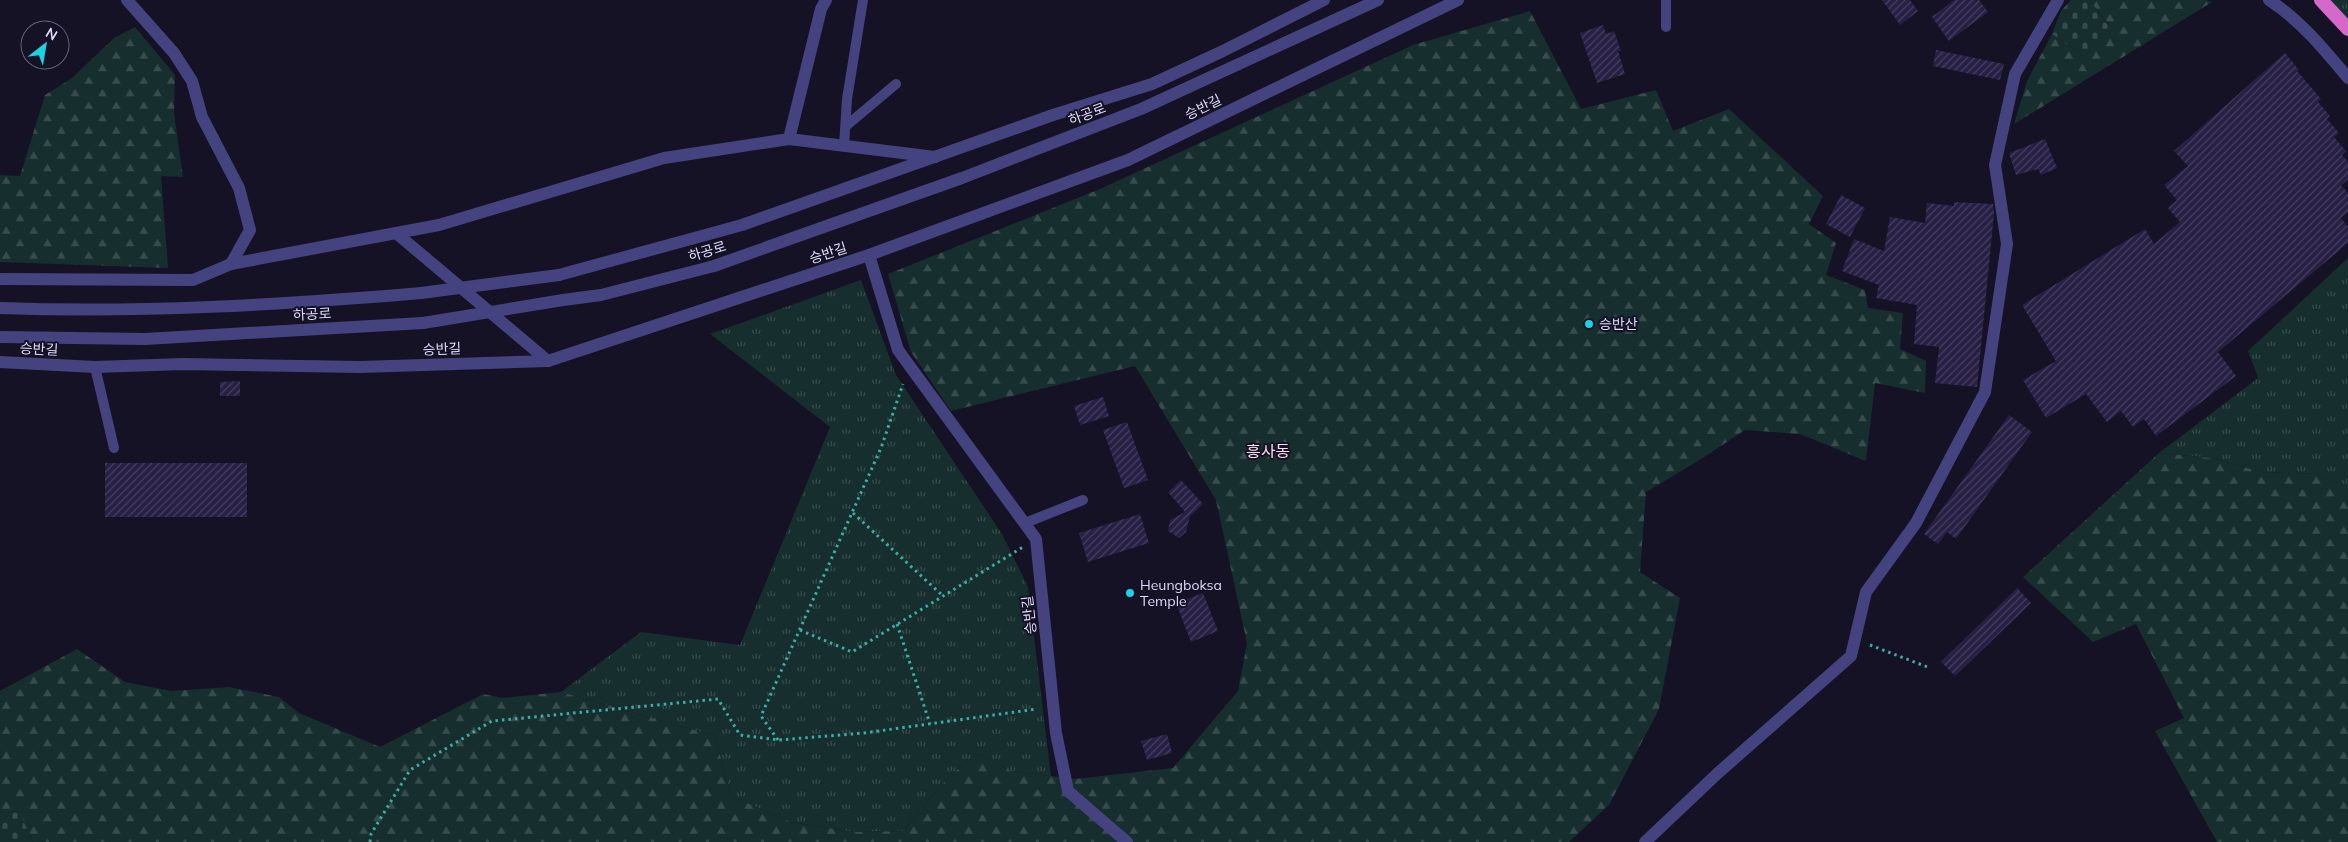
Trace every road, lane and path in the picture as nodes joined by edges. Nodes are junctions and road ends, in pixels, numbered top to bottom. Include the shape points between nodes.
1 (127, 0) edge
2 (826, 0) edge
3 (863, 0) edge
4 (1324, 0) edge
5 (1378, 0) edge
6 (1458, 0) edge
7 (1666, 0) edge
8 (2058, 0) edge
9 (2269, 0) edge
10 (2321, 0) edge
11 (1666, 27) dead end
12 (2348, 29) edge
13 (2348, 78) edge
14 (896, 84) dead end
15 (846, 126) junction
16 (789, 139) junction
17 (844, 146) junction
18 (935, 157) junction
19 (396, 233) junction
20 (869, 255) junction
21 (231, 264) junction
22 (0, 279) edge
23 (0, 308) edge
24 (0, 337) edge
25 (548, 361) junction
26 (0, 362) edge
27 (910, 366) junction
28 (95, 367) junction
29 (114, 448) dead end
30 (1083, 500) dead end
31 (853, 513) junction
32 (1025, 523) junction
33 (1036, 539) junction
34 (943, 596) junction
35 (897, 624) junction
36 (800, 630) junction
37 (1855, 640) junction
38 (1930, 668) dead end
39 (1053, 707) junction
40 (930, 724) junction
41 (779, 740) junction
42 (370, 842) edge
43 (1127, 842) edge
44 (1645, 842) edge

1 - 21 street via 174,53 192,81 202,117 240,188 250,230
2 - 16 street via 821,9
3 - 15 lane via 847,99
4 - 18 street, 하공로 via 1152,84
5 - 24 street, 하공로, bridge via 1141,109 962,178 714,266 600,295 423,323 145,339
6 - 20 street, 승반길 via 1128,160
7 - 11 lane
8 - 37 street via 2015,74 1995,165 2007,244 1985,392 1916,523 1866,592
9 - 13 street via 2287,11
10 - 12 highway
14 - 15 lane
15 - 17 lane
16 - 17 street
16 - 19 street via 664,158 438,225
17 - 18 street
18 - 23 street, 하공로, bridge via 742,225 558,275 420,293 264,306 87,311
19 - 21 street
19 - 25 street
20 - 25 street, 승반길
20 - 27 street, 승반길 via 898,350
21 - 22 street via 193,280
25 - 28 street, 승반길 via 360,367 183,364
26 - 28 street, 승반길
27 - 31 path via 881,448
27 - 32 street, 승반길
28 - 29 lane
30 - 32 lane
31 - 34 path
31 - 36 path
32 - 33 street, 승반길
33 - 34 path
33 - 39 street, 승반길
34 - 35 path
35 - 36 path via 852,652
35 - 40 path
36 - 41 path via 760,716
37 - 38 path
37 - 44 street via 1851,656 1718,772
39 - 40 path
39 - 43 street, 승반길 via 1068,791
40 - 41 path
41 - 42 path via 740,735 718,699 492,721 410,770 371,834

